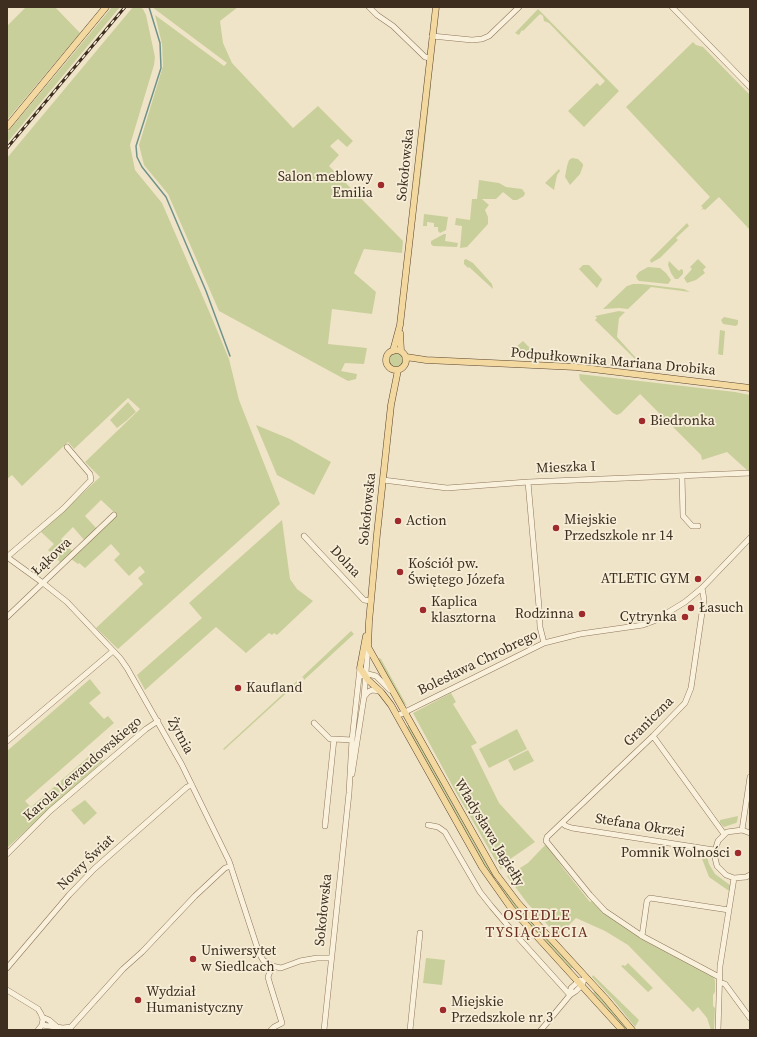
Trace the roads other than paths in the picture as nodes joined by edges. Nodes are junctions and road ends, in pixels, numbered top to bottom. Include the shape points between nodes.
1 (106, 7) edge
2 (369, 7) edge
3 (436, 7) edge
4 (519, 7) edge
5 (672, 7) edge
6 (432, 36) junction
7 (430, 58) junction
8 (750, 87) edge
9 (7, 127) edge
10 (400, 325) junction
11 (393, 351) junction
12 (401, 351) junction
13 (406, 357) junction
14 (426, 360) junction
15 (405, 364) junction
16 (395, 369) junction
17 (750, 388) edge
18 (67, 447) dead end
19 (750, 474) edge
20 (682, 476) junction
21 (383, 480) junction
22 (528, 482) junction
23 (114, 515) dead end
24 (698, 526) dead end
25 (304, 536) dead end
26 (750, 538) edge
27 (7, 557) edge
28 (43, 583) junction
29 (702, 588) junction
30 (371, 601) junction
31 (7, 617) edge
32 (368, 627) junction
33 (544, 643) junction
34 (368, 647) junction
35 (114, 651) junction
36 (360, 668) junction
37 (365, 675) junction
38 (358, 681) junction
39 (382, 692) junction
40 (364, 696) junction
41 (396, 696) junction
42 (405, 712) junction
43 (398, 716) junction
44 (158, 721) junction
45 (314, 723) dead end
46 (653, 736) junction
47 (334, 739) junction
48 (352, 740) junction
49 (7, 741) edge
50 (750, 777) edge
51 (192, 785) junction
52 (348, 793) junction
53 (562, 823) junction
54 (428, 825) dead end
55 (325, 826) dead end
56 (742, 830) junction
57 (750, 833) edge
58 (724, 834) junction
59 (714, 850) junction
60 (7, 854) edge
61 (231, 866) junction
62 (750, 874) edge
63 (734, 878) junction
64 (729, 910) junction
65 (420, 933) dead end
66 (642, 936) junction
67 (331, 958) junction
68 (272, 966) junction
69 (7, 968) edge
70 (586, 977) junction
71 (719, 979) junction
72 (580, 983) junction
73 (7, 990) edge
74 (570, 995) junction
75 (42, 1017) junction
76 (750, 1018) edge
77 (58, 1027) junction
78 (40, 1028) edge
79 (271, 1030) edge
80 (324, 1030) edge
81 (410, 1030) edge
82 (541, 1030) edge
83 (622, 1030) edge
84 (632, 1030) edge
85 (718, 1030) edge

1 - 9 main road
2 - 7 street via 425,57
3 - 6 main road, Sokołowska
4 - 6 street via 489,36 482,39
5 - 8 street
6 - 7 main road, Sokołowska
7 - 10 main road, Sokołowska
10 - 11 main road, Sokołowska
10 - 12 main road, Sokołowska
11 - 12 main road
11 - 16 main road via 386,359
12 - 13 main road
13 - 14 main road, Podpułkownika Mariana Drobika
13 - 15 main road
14 - 15 main road, Podpułkownika Mariana Drobika
14 - 17 main road, Podpułkownika Mariana Drobika via 576,367
15 - 16 main road
16 - 21 main road, Sokołowska
18 - 27 street via 90,474 91,480 63,509
19 - 20 street, Mieszka I
20 - 22 street, Mieszka I
20 - 24 street via 683,516 692,526
21 - 22 street, Mieszka I via 447,488
21 - 30 main road, Sokołowska
22 - 33 street via 540,627
23 - 28 street, Łąkowa
25 - 30 street, Dolna via 364,600
26 - 29 street
27 - 28 street, Żytnia
28 - 31 street, Łąkowa
28 - 35 street, Żytnia via 67,602
29 - 33 street, Bolesława Chrobrego via 670,612 644,625 580,634
29 - 46 street, Graniczna via 704,599 692,688 680,710
30 - 32 main road, Sokołowska
32 - 34 main road, Sokołowska
32 - 36 main road, Sokołowska
33 - 42 street, Bolesława Chrobrego
34 - 37 street, Sokołowska
34 - 41 main road, Władysława Jagiełły
35 - 44 street, Żytnia via 128,668
35 - 49 street
36 - 37 main road, Władysława Jagiełły
36 - 38 street, Sokołowska
37 - 38 street
37 - 39 main road, Władysława Jagiełły
37 - 40 street, Sokołowska
37 - 41 street via 376,676
38 - 48 street, Sokołowska
39 - 40 street via 372,690
39 - 43 main road, Władysława Jagiełły
40 - 52 street, Sokołowska
41 - 42 main road, Władysława Jagiełły
42 - 43 street, Bolesława Chrobrego
42 - 70 main road, Władysława Jagiełły via 496,874 518,903
43 - 72 main road, Władysława Jagiełły via 493,883 512,908
44 - 51 street, Żytnia
44 - 60 street, Karola Lewandowskiego via 46,815
45 - 47 street via 330,739
46 - 53 street, Graniczna
46 - 58 street
47 - 48 street
47 - 55 street
48 - 52 street, Sokołowska
50 - 56 street
51 - 61 street, Żytnia
51 - 69 street, Nowy Świat via 94,869
52 - 67 street, Sokołowska
53 - 59 street, Stefana Okrzei via 572,828
53 - 66 street, Graniczna via 546,841 605,911
54 - 74 street via 445,832 492,907
56 - 57 street
56 - 58 street via 732,830
58 - 59 street
59 - 63 street via 717,866 726,875
61 - 68 street, Żytnia via 259,953 263,960
61 - 77 street via 195,896 123,969 71,1027
62 - 63 street
63 - 64 street
64 - 66 street via 650,898 647,901
64 - 71 street
65 - 81 street
66 - 71 street
67 - 68 street via 300,961 281,968
67 - 80 street, Sokołowska
68 - 79 street via 268,976 282,1023
70 - 72 street
70 - 84 main road, Władysława Jagiełły
71 - 76 street
71 - 85 street
72 - 74 street via 572,988
72 - 83 main road, Władysława Jagiełły
73 - 75 street via 38,1009
74 - 82 street
75 - 77 street
75 - 78 street
77 - 78 street

